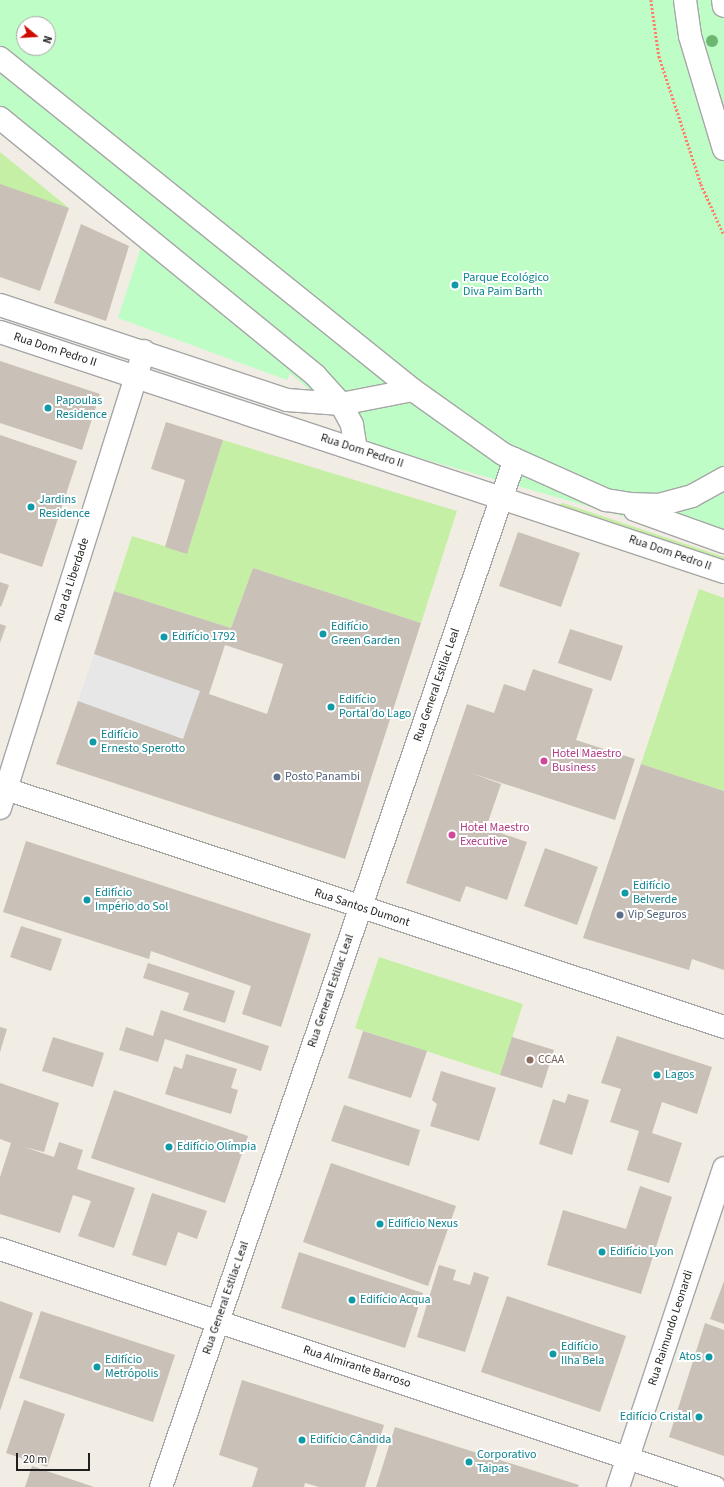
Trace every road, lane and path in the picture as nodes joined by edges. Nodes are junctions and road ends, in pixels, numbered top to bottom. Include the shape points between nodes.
1 (651, 0) edge
2 (685, 0) edge
3 (723, 0) edge
4 (724, 6) edge
5 (0, 58) edge
6 (0, 118) edge
7 (724, 149) edge
8 (724, 235) edge
9 (0, 305) edge
10 (0, 332) edge
11 (144, 352) junction
12 (137, 376) junction
13 (413, 390) junction
14 (341, 404) junction
15 (356, 449) junction
16 (515, 459) junction
17 (724, 478) edge
18 (503, 496) junction
19 (606, 500) junction
20 (724, 542) edge
21 (724, 572) edge
22 (2, 795) edge
23 (360, 907) junction
24 (724, 1027) edge
25 (724, 1168) edge
26 (0, 1249) edge
27 (218, 1321) junction
28 (627, 1458) junction
29 (161, 1487) edge
30 (618, 1487) edge
31 (714, 1487) edge

1 - 8 path via 659,56 701,184
2 - 7 street via 690,36
3 - 4 street
5 - 13 street
6 - 14 street via 315,376
9 - 11 street
10 - 12 street, Rua Dom Pedro II
11 - 12 street, Rua da Liberdade
11 - 14 street via 287,400
12 - 15 street, Rua Dom Pedro II
12 - 22 street, Rua da Liberdade
13 - 14 street
13 - 16 street
14 - 15 street via 352,425
15 - 18 street, Rua Dom Pedro II
16 - 18 street, Rua General Estilac Leal
16 - 19 street
17 - 19 street via 692,496 659,505
18 - 21 street, Rua Dom Pedro II
18 - 23 street, Rua General Estilac Leal
19 - 20 street
22 - 23 street, Rua Santos Dumont
23 - 24 street, Rua Santos Dumont
23 - 27 street, Rua General Estilac Leal
25 - 28 street, Rua Raimundo Leonardi
26 - 27 street, Rua Almirante Barroso
27 - 28 street, Rua Almirante Barroso
27 - 29 street, Rua General Estilac Leal
28 - 30 street, Rua Raimundo Leonardi
28 - 31 street, Rua Almirante Barroso

